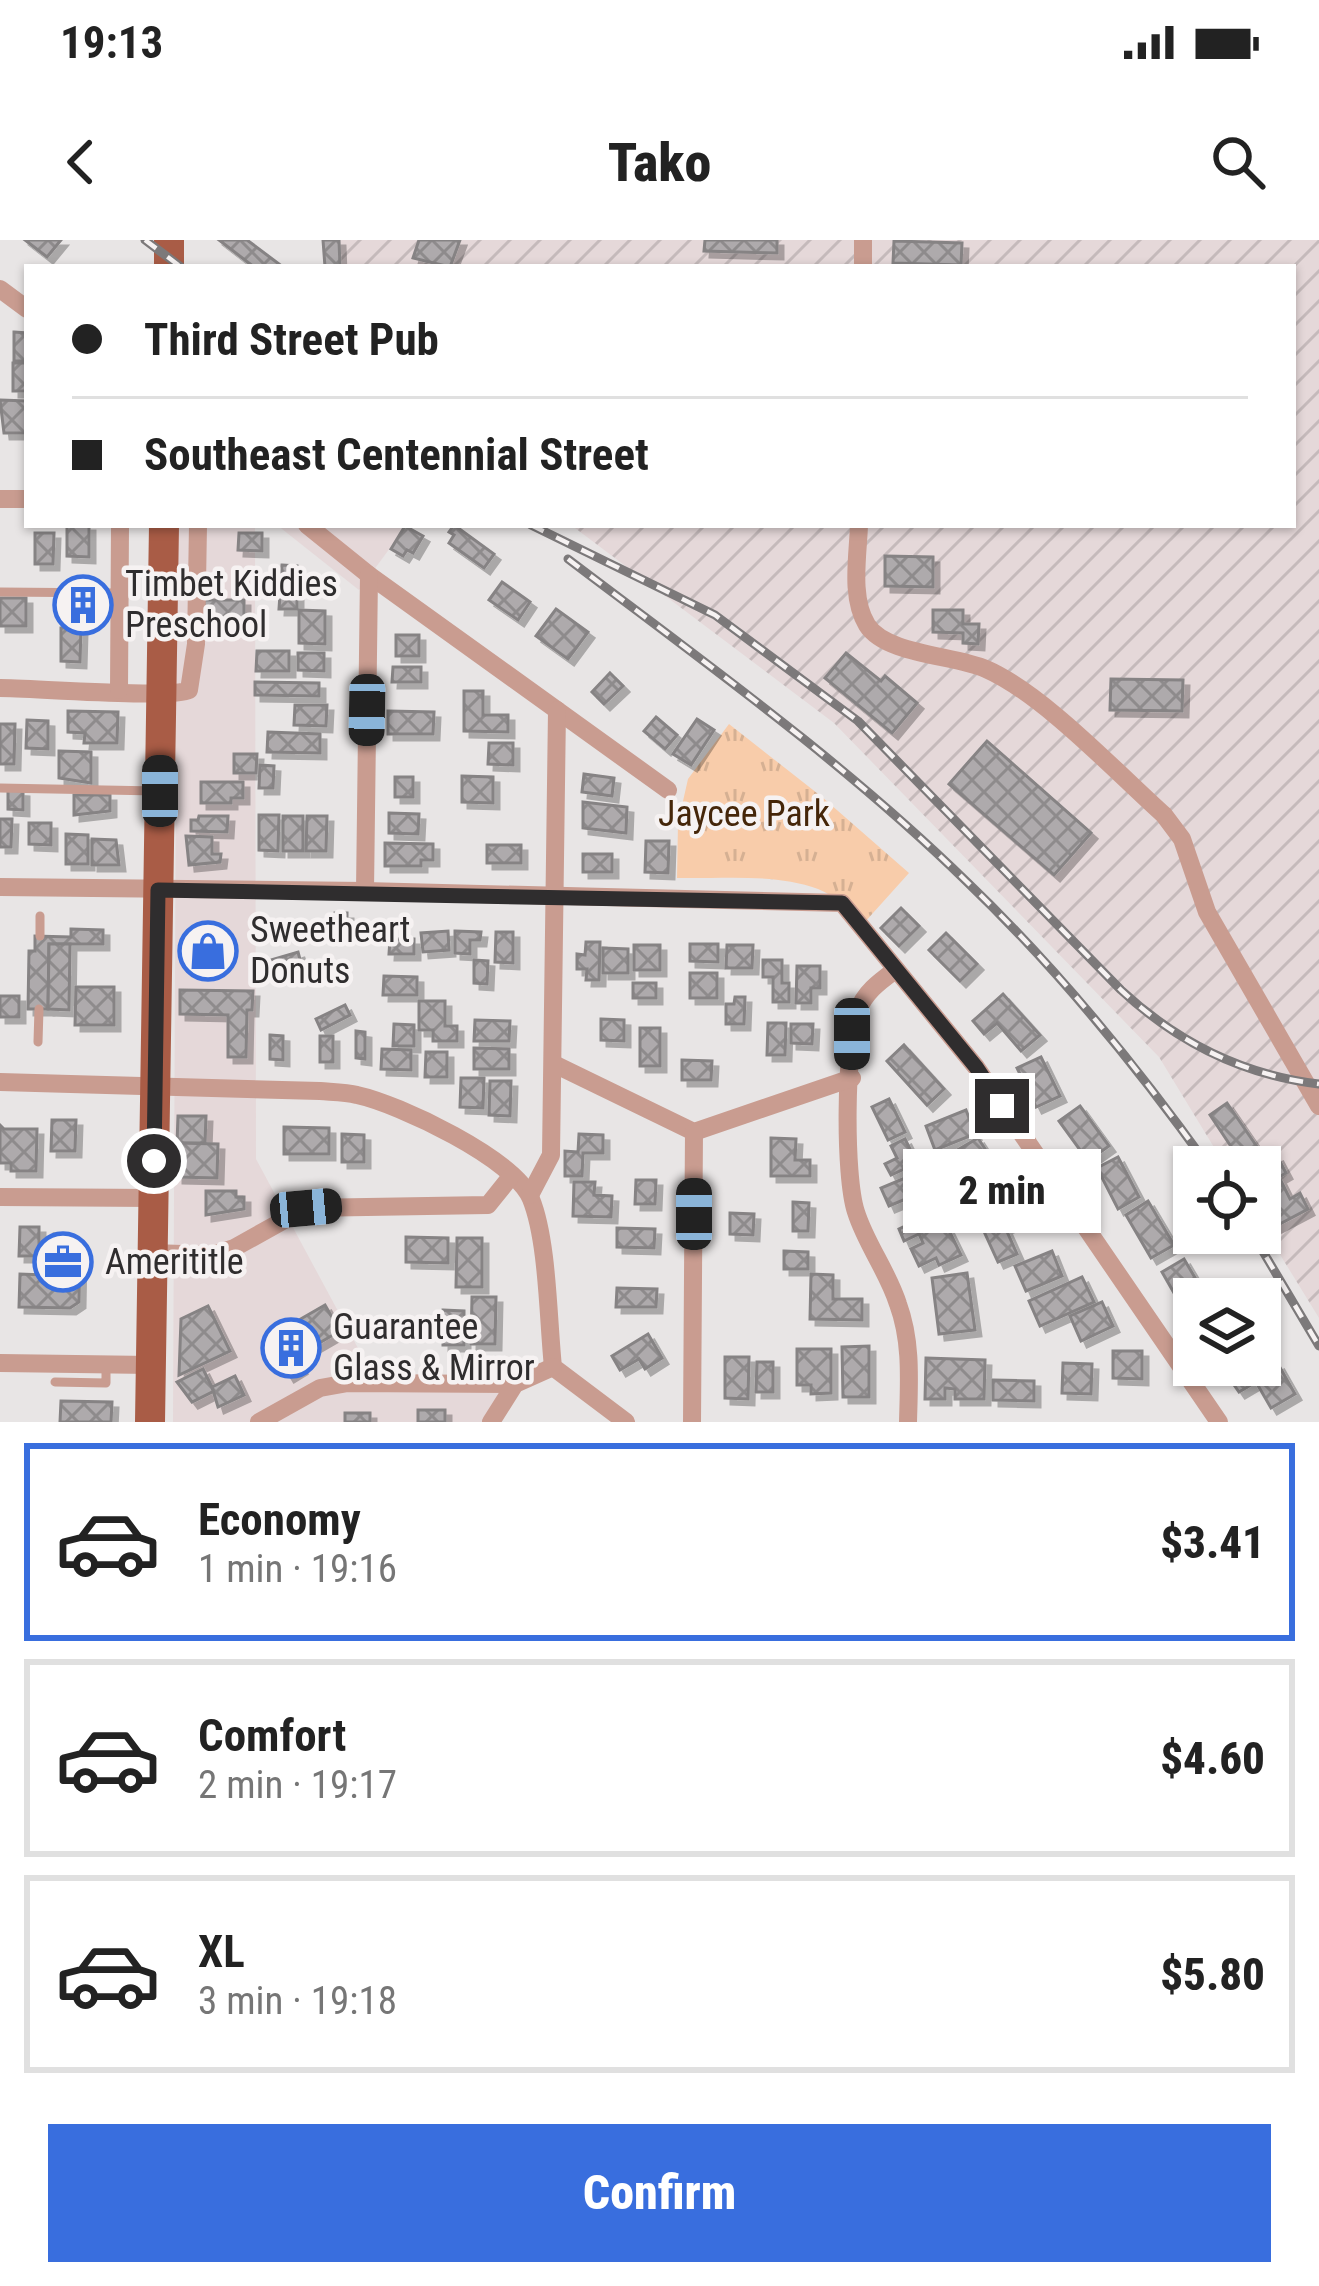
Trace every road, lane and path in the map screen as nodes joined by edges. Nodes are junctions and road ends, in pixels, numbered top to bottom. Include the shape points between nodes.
1 (120, 528) edge
2 (164, 528) edge
3 (198, 528) edge
4 (311, 528) edge
5 (859, 528) edge
6 (369, 575) junction
7 (0, 592) edge
8 (119, 593) junction
9 (0, 688) edge
10 (119, 691) junction
11 (160, 696) junction
12 (557, 710) junction
13 (0, 788) edge
14 (668, 790) dead end
15 (160, 791) junction
16 (0, 887) edge
17 (158, 890) junction
18 (365, 891) junction
19 (554, 895) junction
20 (40, 916) dead end
21 (40, 936) dead end
22 (894, 971) junction
23 (39, 1009) dead end
24 (38, 1042) dead end
25 (554, 1064) junction
26 (852, 1078) junction
27 (0, 1082) edge
28 (155, 1086) junction
29 (1319, 1106) edge
30 (694, 1132) junction
31 (512, 1175) junction
32 (530, 1195) junction
33 (0, 1196) edge
34 (154, 1198) junction
35 (152, 1253) junction
36 (0, 1363) edge
37 (106, 1364) junction
38 (151, 1364) junction
39 (553, 1366) junction
40 (55, 1382) dead end
41 (515, 1384) junction
42 (150, 1422) edge
43 (260, 1422) edge
44 (491, 1422) edge
45 (626, 1422) edge
46 (692, 1422) edge
47 (908, 1422) edge
48 (1219, 1422) edge

1 - 8 street
2 - 11 main road
3 - 11 street via 194,669 189,690
4 - 6 street
5 - 29 street via 857,599 868,628 900,647 1013,681 1164,814 1182,839 1207,912
6 - 12 street
6 - 18 street
7 - 8 lane
8 - 10 street
9 - 10 street
10 - 11 street
11 - 15 main road
12 - 14 street
12 - 19 street
13 - 15 lane
15 - 17 main road
16 - 17 street
17 - 18 street
17 - 28 main road
18 - 19 street
19 - 22 street via 842,903
19 - 25 street
20 - 21 lane
22 - 26 street via 860,1006
22 - 48 street via 976,1067
23 - 24 lane
25 - 30 street
25 - 32 street via 551,1155
26 - 30 street
26 - 47 street via 855,1210 909,1347
27 - 28 street
28 - 31 street via 358,1095 429,1124
28 - 34 main road
30 - 46 street
31 - 32 street
31 - 35 street via 488,1205 306,1208 212,1255
32 - 39 street
33 - 34 street
34 - 35 main road
35 - 38 main road
36 - 37 street
37 - 38 street
37 - 40 lane via 106,1382
38 - 42 main road
39 - 41 street
39 - 45 street
41 - 43 street via 348,1383 320,1388
41 - 44 street

